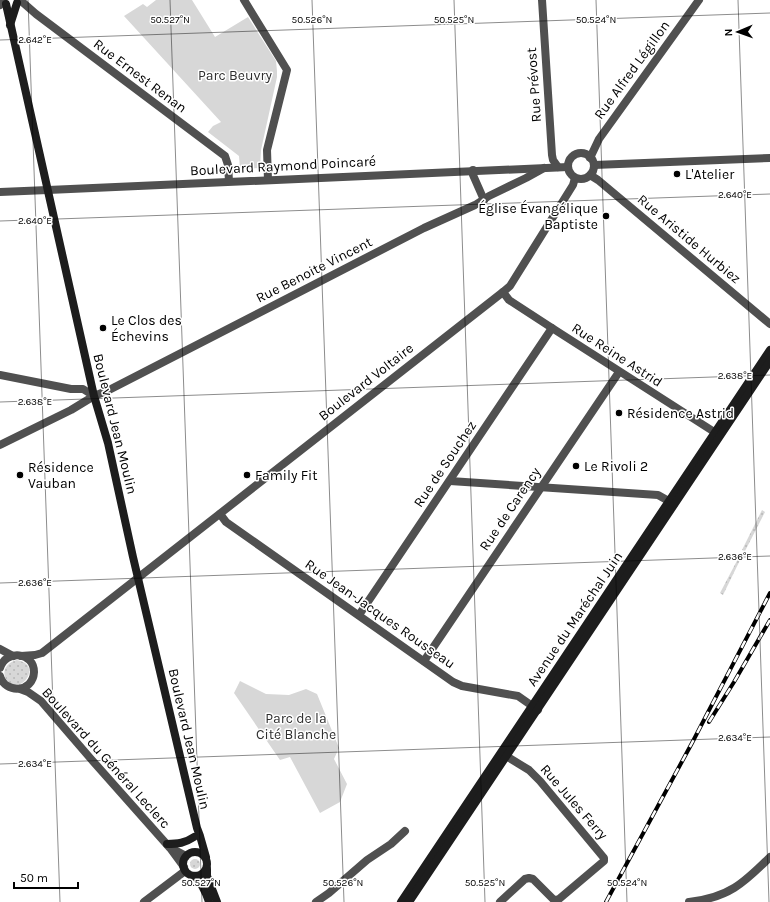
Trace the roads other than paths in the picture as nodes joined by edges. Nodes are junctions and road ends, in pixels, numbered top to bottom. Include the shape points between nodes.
1 (244, 0) edge
2 (542, 0) edge
3 (699, 0) edge
4 (19, 1) edge
5 (2, 3) edge
6 (10, 26) junction
7 (770, 158) edge
8 (592, 161) junction
9 (558, 167) junction
10 (568, 167) junction
11 (544, 168) junction
12 (473, 170) junction
13 (590, 175) junction
14 (575, 178) junction
15 (268, 180) junction
16 (229, 181) junction
17 (48, 190) junction
18 (0, 192) edge
19 (484, 200) junction
20 (502, 292) junction
21 (770, 324) edge
22 (552, 328) junction
23 (770, 350) edge
24 (770, 361) edge
25 (619, 372) junction
26 (0, 375) edge
27 (94, 396) junction
28 (718, 434) junction
29 (0, 445) edge
30 (450, 481) junction
31 (542, 488) junction
32 (672, 503) junction
33 (220, 514) junction
34 (138, 577) junction
35 (360, 615) junction
36 (0, 650) edge
37 (42, 653) junction
38 (12, 656) junction
39 (21, 656) junction
40 (424, 661) junction
41 (0, 664) edge
42 (33, 668) junction
43 (0, 676) edge
44 (32, 679) junction
45 (10, 688) junction
46 (20, 689) junction
47 (0, 690) edge
48 (41, 701) junction
49 (535, 708) junction
50 (506, 756) junction
51 (197, 828) junction
52 (405, 831) dead end
53 (194, 837) junction
54 (168, 846) junction
55 (190, 854) junction
56 (206, 858) junction
57 (770, 858) edge
58 (184, 869) junction
59 (207, 869) junction
60 (195, 876) junction
61 (144, 902) edge
62 (209, 902) edge
63 (217, 902) edge
64 (316, 902) edge
65 (401, 902) edge
66 (409, 902) edge
67 (500, 902) edge
68 (689, 902) edge

1 - 15 street via 287,70 267,150
2 - 9 street, Rue Prévost via 552,155
3 - 8 street, Rue Alfred Légillon via 599,139
4 - 5 main road via 11,5
4 - 6 main road, Boulevard Jean Moulin
4 - 16 street, Rue Ernest Renan via 225,156
5 - 6 main road, Boulevard Jean Moulin
6 - 17 main road, Boulevard Jean Moulin
7 - 8 street
8 - 10 street via 583,154 578,154 571,158
8 - 13 street
9 - 10 street, Boulevard Raymond Poincaré
9 - 11 street, Boulevard Raymond Poincaré
10 - 14 street
11 - 12 street, Boulevard Raymond Poincaré
11 - 19 street, Rue Benoite Vincent
12 - 15 street, Boulevard Raymond Poincaré
12 - 19 street via 473,176
13 - 14 street via 583,179
13 - 21 street, Rue Aristide Hurbiez
14 - 20 street, Boulevard Voltaire via 520,271 510,286
15 - 16 street, Boulevard Raymond Poincaré
16 - 17 street, Boulevard Raymond Poincaré
17 - 18 street, Boulevard Raymond Poincaré
17 - 27 main road, Boulevard Jean Moulin
19 - 27 street, Rue Benoite Vincent
20 - 22 street, Rue Reine Astrid
20 - 33 street, Boulevard Voltaire
22 - 25 street, Rue Reine Astrid
22 - 30 street, Rue de Souchez
23 - 28 main road, Avenue du Maréchal Juin
24 - 28 main road, Avenue du Maréchal Juin
25 - 28 street, Rue Reine Astrid
25 - 31 street, Rue de Carency
26 - 27 street via 83,389
27 - 29 street, Rue Benoite Vincent
27 - 34 main road, Boulevard Jean Moulin via 108,443
28 - 32 main road, Avenue du Maréchal Juin
30 - 31 street
30 - 35 street, Rue de Souchez
31 - 32 street via 658,495
31 - 40 street, Rue de Carency
32 - 49 main road, Avenue du Maréchal Juin
33 - 34 street, Boulevard Voltaire
33 - 35 street, Rue Jean-Jacques Rousseau via 226,522
34 - 37 street, Boulevard Voltaire
34 - 51 main road, Boulevard Jean Moulin
35 - 40 street, Rue Jean-Jacques Rousseau
36 - 38 street
37 - 39 street
37 - 42 street
38 - 39 street
38 - 41 street
39 - 42 street via 29,660
40 - 49 street, Rue Jean-Jacques Rousseau via 462,686 518,696
42 - 44 street
43 - 45 street
44 - 46 street
44 - 48 street
45 - 46 street
45 - 47 street
46 - 48 street, Boulevard du Général Leclerc
48 - 54 street, Boulevard du Général Leclerc
49 - 50 main road, Avenue du Maréchal Juin
49 - 65 main road, Avenue du Maréchal Juin
50 - 66 main road, Avenue du Maréchal Juin
50 - 67 street, Rue Jules Ferry via 529,770 540,781 604,861 560,899 553,899 529,878
51 - 53 main road, Boulevard Jean Moulin
51 - 56 main road, Boulevard Jean Moulin
52 - 64 street
53 - 54 main road
53 - 55 main road, Boulevard Jean Moulin
54 - 55 street, Boulevard du Général Leclerc
54 - 58 street, Boulevard du Général Leclerc
55 - 56 main road via 202,854
55 - 58 main road via 184,861
56 - 59 main road
57 - 68 street via 748,880 720,896
58 - 60 main road
58 - 61 street
59 - 60 main road via 203,874
59 - 63 main road via 207,876
60 - 62 main road via 206,892

